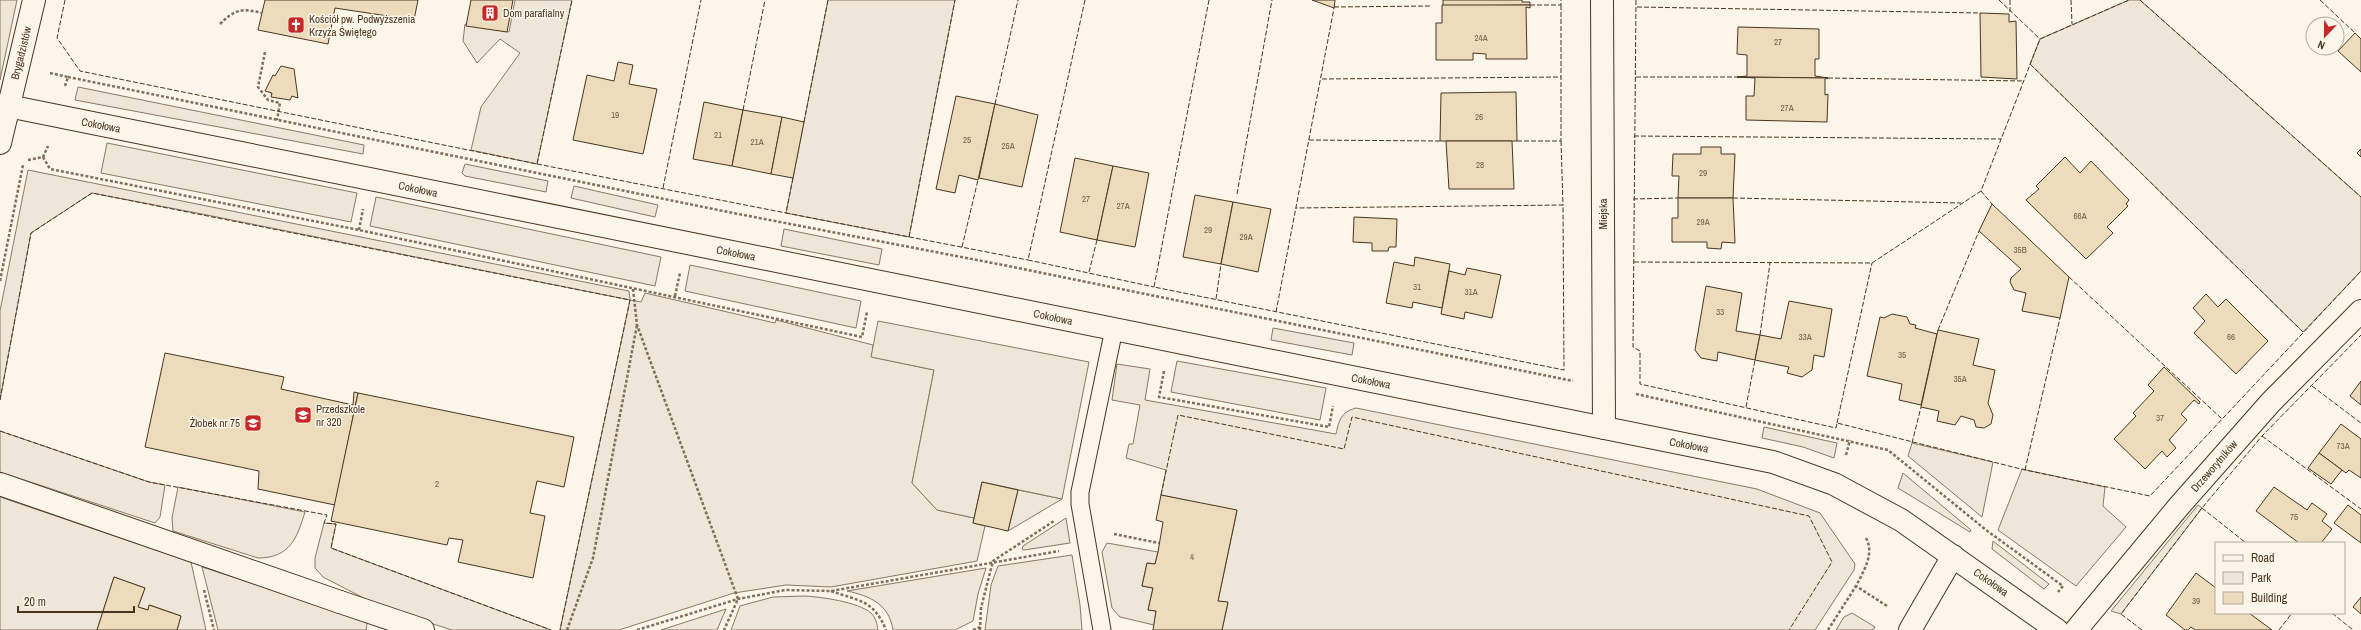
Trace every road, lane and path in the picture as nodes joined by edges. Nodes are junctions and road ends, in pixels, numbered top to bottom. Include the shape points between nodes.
1 (34, 0) edge
2 (1602, 0) edge
3 (262, 13) dead end
4 (220, 24) dead end
5 (265, 52) dead end
6 (45, 72) dead end
7 (68, 77) junction
8 (8, 106) junction
9 (58, 116) junction
10 (277, 120) junction
11 (0, 143) edge
12 (43, 157) junction
13 (0, 281) edge
14 (633, 289) junction
15 (867, 310) dead end
16 (2361, 311) edge
17 (637, 325) junction
18 (1114, 329) junction
19 (1164, 366) dead end
20 (1604, 387) junction
21 (1334, 402) dead end
22 (1604, 428) junction
23 (1850, 440) junction
24 (0, 484) edge
25 (1834, 484) junction
26 (1080, 504) junction
27 (1085, 528) junction
28 (1862, 533) dead end
29 (1159, 543) dead end
30 (1089, 547) junction
31 (196, 553) junction
32 (1953, 556) junction
33 (993, 561) junction
34 (1856, 586) junction
35 (831, 591) junction
36 (738, 598) junction
37 (2040, 616) junction
38 (1912, 626) edge
39 (980, 628) edge
40 (214, 630) edge
41 (423, 630) edge
42 (567, 630) edge
43 (637, 630) edge
44 (724, 630) edge
45 (886, 630) edge
46 (973, 630) edge
47 (1102, 630) edge
48 (1828, 630) edge
49 (2057, 630) edge
50 (2076, 630) edge

1 - 8 street, Brygadzistów
2 - 20 street, Miejska
3 - 4 path via 244,9 230,14
5 - 10 path via 258,87 268,100 280,103
6 - 7 path
7 - 9 path
7 - 10 path
8 - 9 street, Cokołowa
8 - 11 street, Brygadzistów
9 - 12 path
9 - 18 street, Cokołowa
10 - 20 path
12 - 13 path via 24,160
12 - 14 path via 50,169 359,230
14 - 15 path via 862,337
14 - 17 path
16 - 50 street, Drzeworytników via 2271,402 2180,505
17 - 36 path
17 - 42 path via 593,558
18 - 22 street, Cokołowa
18 - 26 lane via 1080,492
19 - 21 path via 1159,397 1329,427
20 - 22 street, Miejska
20 - 23 path
22 - 25 street, Cokołowa via 1773,462
23 - 25 path via 1845,460
23 - 37 path via 1888,450 1899,457 1986,530 2063,586
24 - 31 street
25 - 32 street, Cokołowa via 1901,520
26 - 27 lane
26 - 33 path
27 - 29 path
27 - 30 lane
28 - 34 path via 1869,544 1868,561
30 - 33 path
30 - 47 lane
31 - 40 path
31 - 41 street
32 - 37 street, Cokołowa
32 - 38 street
33 - 35 path
33 - 39 path via 981,608
34 - 38 path
34 - 48 path
35 - 36 path via 785,590
35 - 45 path via 874,608
36 - 43 path
36 - 44 path
37 - 49 street, Cokołowa
39 - 46 path

